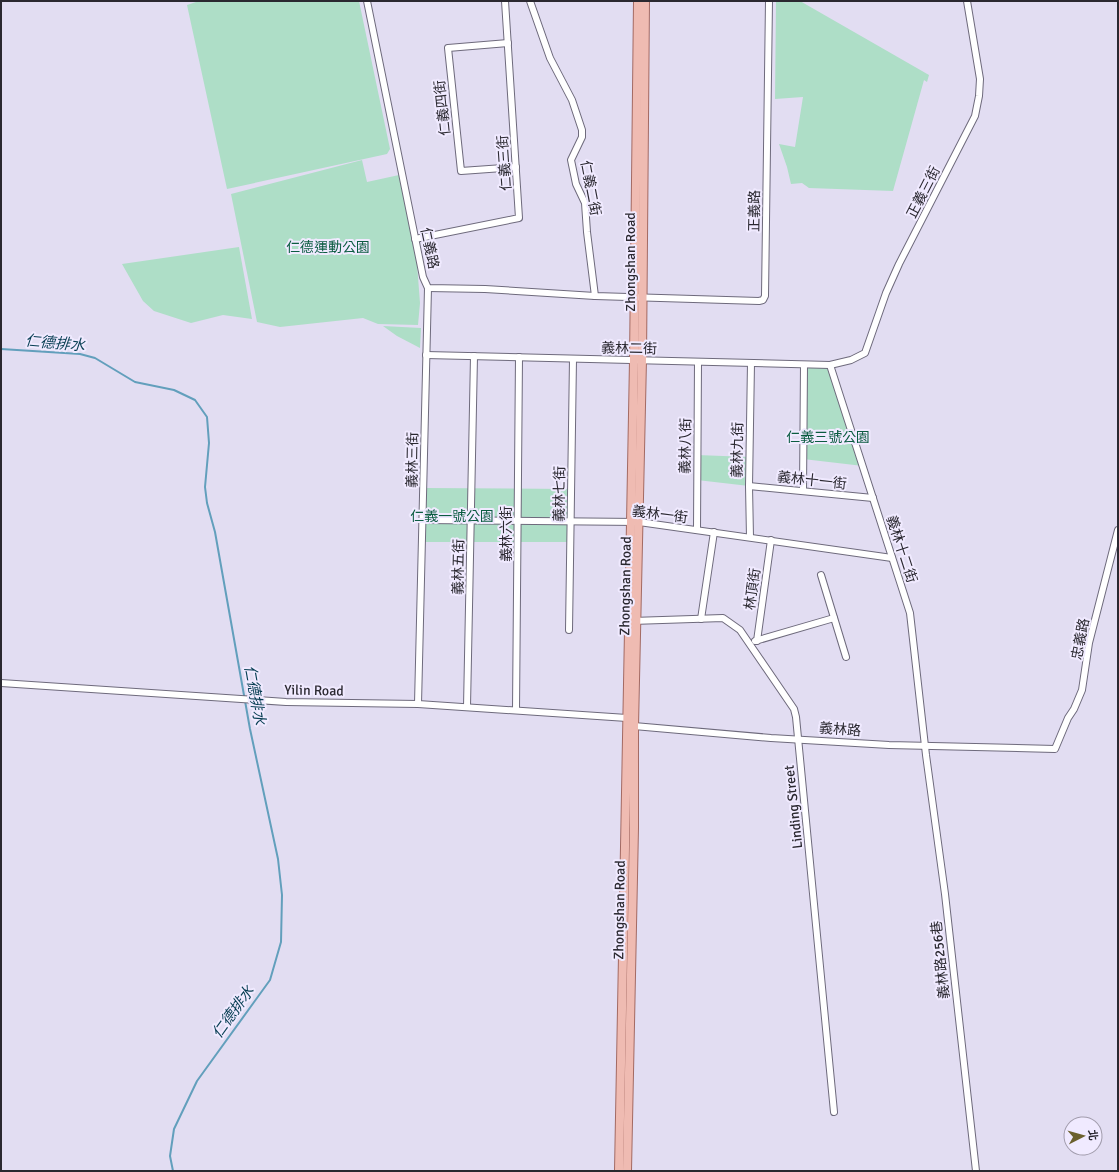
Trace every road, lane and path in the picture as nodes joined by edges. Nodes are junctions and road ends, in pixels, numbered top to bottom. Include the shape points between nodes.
1 (368, 1) edge
2 (505, 1) edge
3 (530, 1) edge
4 (638, 1) edge
5 (645, 1) edge
6 (769, 1) edge
7 (966, 1) edge
8 (508, 43) junction
9 (516, 166) junction
10 (415, 238) junction
11 (428, 288) junction
12 (595, 296) junction
13 (639, 298) junction
14 (426, 355) junction
15 (474, 356) junction
16 (519, 357) junction
17 (572, 359) junction
18 (638, 360) junction
19 (698, 362) junction
20 (751, 363) junction
21 (804, 365) junction
22 (830, 365) junction
23 (749, 486) junction
24 (803, 491) junction
25 (873, 498) junction
26 (423, 520) junction
27 (471, 521) junction
28 (518, 521) junction
29 (570, 522) junction
30 (635, 522) junction
31 (697, 530) junction
32 (1118, 530) edge
33 (714, 532) junction
34 (750, 537) junction
35 (771, 540) junction
36 (892, 558) junction
37 (821, 575) dead end
38 (834, 618) junction
39 (701, 619) junction
40 (634, 621) junction
41 (569, 630) dead end
42 (746, 639) junction
43 (757, 641) junction
44 (846, 657) dead end
45 (1, 683) edge
46 (418, 704) junction
47 (467, 707) junction
48 (516, 710) junction
49 (627, 718) junction
50 (634, 726) junction
51 (798, 739) junction
52 (926, 746) junction
53 (1055, 749) joint
54 (834, 1112) dead end
55 (619, 1171) edge
56 (627, 1171) edge
57 (976, 1171) edge

1 - 10 street, 仁義路
2 - 8 street, 仁義三街
3 - 12 street, 仁義二街 via 550,58 572,100 582,130 582,137 571,160 576,184 585,203
4 - 13 main road, Zhongshan Road
5 - 13 main road, Zhongshan Road
6 - 13 street, 正義路 via 765,296 759,301
7 - 22 street, 正義三街 via 980,79 975,116 899,264 865,353 851,360
8 - 9 street, 仁義三街
8 - 9 street, 仁義四街 via 448,48 461,171
9 - 10 street, 仁義三街 via 519,218
10 - 11 street, 仁義路 via 423,277
11 - 12 street, 仁義路 via 485,288
11 - 14 street, 義林三街
12 - 13 street, 仁義路
13 - 18 main road, Zhongshan Road
14 - 15 street, 義林二街
14 - 26 street, 義林三街
15 - 16 street, 義林二街
15 - 27 street, 義林五街
16 - 17 street, 義林二街
16 - 28 street, 義林六街
17 - 18 street, 義林二街
17 - 29 street, 義林七街
18 - 19 street, 義林二街
18 - 30 main road, Zhongshan Road
19 - 20 street, 義林二街
19 - 31 street, 義林八街
20 - 21 street, 義林二街
20 - 23 street, 義林九街
21 - 22 street, 義林二街
21 - 24 street
22 - 25 street, 義林十二街
23 - 24 street, 義林十一街
23 - 34 street, 義林九街
24 - 25 street, 義林十一街
25 - 36 street, 義林十二街
26 - 27 street, 義林一街
26 - 46 street, 義林三街
27 - 28 street, 義林一街
27 - 47 street, 義林五街
28 - 29 street, 義林一街
28 - 48 street, 義林六街
29 - 30 street, 義林一街
29 - 41 street, 義林七街
30 - 31 street, 義林一街
30 - 40 main road, Zhongshan Road
31 - 33 street, 義林一街
32 - 53 street, 忠義路 via 1089,643 1082,690
33 - 34 street, 義林一街
33 - 39 street
34 - 35 street, 義林一街
35 - 36 street, 義林一街
35 - 43 street, 林頂街
36 - 52 street, 義林十二街 via 910,613
37 - 38 street
38 - 43 street
38 - 44 street
39 - 40 street, Linding Street
39 - 42 street, Linding Street via 723,618 740,630
40 - 49 main road, Zhongshan Road
40 - 50 main road, Zhongshan Road
42 - 43 street
42 - 51 street, Linding Street via 794,709
45 - 46 street, Yilin Road via 286,702
46 - 47 street, Yilin Road
47 - 48 street, Yilin Road
48 - 49 street, Yilin Road
49 - 50 street
49 - 55 main road, Zhongshan Road
50 - 51 street, 義林路
50 - 56 main road, Zhongshan Road
51 - 52 street, 義林路
51 - 54 street, Linding Street
52 - 53 street, 義林路
52 - 57 street, 義林路256巷

